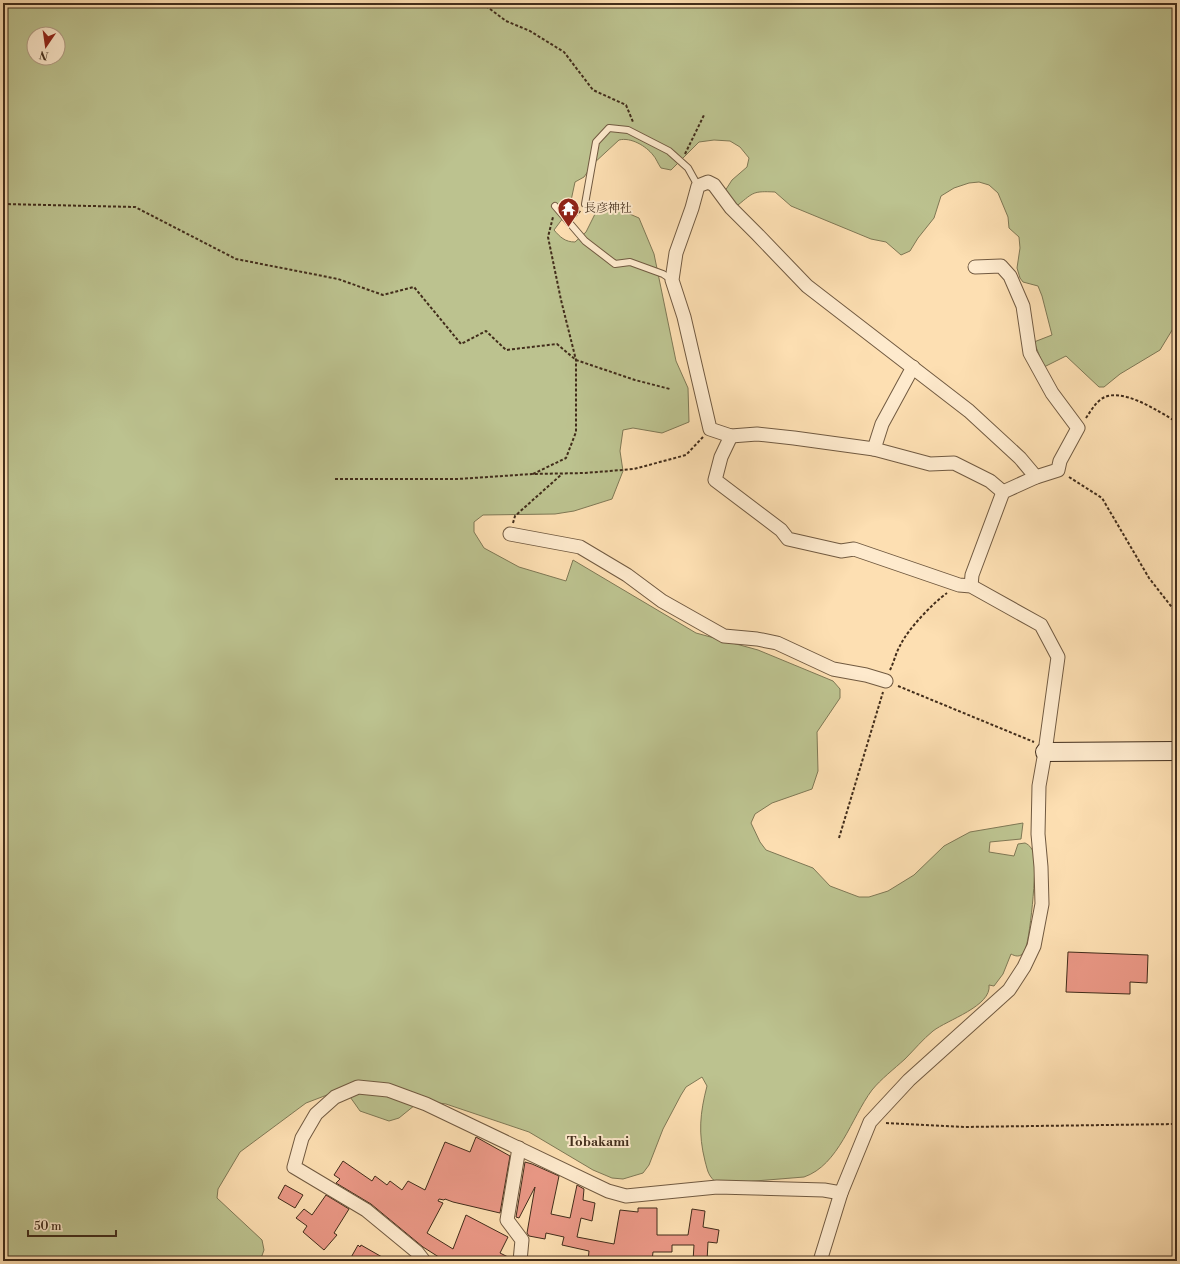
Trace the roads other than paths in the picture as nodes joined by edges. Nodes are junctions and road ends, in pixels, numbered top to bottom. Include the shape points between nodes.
1 (698, 186) junction
2 (585, 204) road end
3 (555, 206) road end
4 (975, 267) dead end
5 (672, 280) junction
6 (913, 367) junction
7 (731, 436) junction
8 (874, 449) junction
9 (1036, 477) junction
10 (1003, 492) junction
11 (510, 534) road end
12 (965, 586) junction
13 (886, 681) road end
14 (1177, 751) edge
15 (1045, 752) junction
16 (519, 1148) junction
17 (840, 1193) junction
18 (424, 1261) edge
19 (520, 1261) edge
20 (820, 1261) edge

1 - 2 lane via 688,168 669,151 628,130 609,128 596,142
1 - 5 street via 676,253
1 - 6 street via 708,182 714,185 731,208 807,286
3 - 5 lane via 585,241 615,264 630,262
4 - 9 street via 1001,266 1010,276 1023,306 1030,353 1052,393 1078,428 1060,461 1058,470
5 - 7 street via 684,316 710,429
6 - 8 street via 882,424
6 - 9 street via 969,411 1020,458
7 - 8 street via 757,434
7 - 12 street via 720,457 715,480 781,530 788,539 841,552 854,549
8 - 10 street via 930,464 954,463 990,481
9 - 10 street
10 - 12 street
11 - 13 street via 580,547 662,601 724,636 777,644 833,669
12 - 15 street via 1041,625 1058,657
14 - 15 street
15 - 17 street via 1039,786 1038,834 1042,904 1034,946 1009,990 909,1080 870,1122
16 - 17 street via 608,1191 626,1196 716,1187 824,1190
16 - 18 street via 426,1104 388,1090 358,1087 335,1097 316,1114 302,1138 294,1167 366,1210 417,1252
16 - 19 street via 507,1220 522,1240
17 - 20 street

